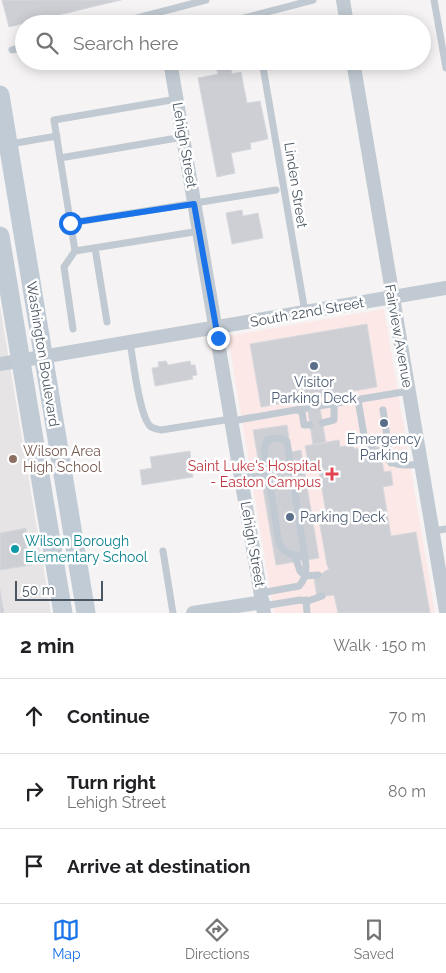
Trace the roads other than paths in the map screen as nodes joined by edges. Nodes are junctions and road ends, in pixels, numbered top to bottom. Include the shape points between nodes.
1 (206, 0) edge
2 (313, 0) edge
3 (342, 0) edge
4 (434, 0) edge
5 (148, 15) edge
6 (254, 15) edge
7 (345, 15) edge
8 (15, 49) edge
9 (12, 50) dead end
10 (446, 68) edge
11 (172, 70) edge
12 (264, 70) edge
13 (355, 70) edge
14 (0, 94) edge
15 (177, 99) junction
16 (57, 136) junction
17 (183, 137) junction
18 (8, 144) junction
19 (60, 158) junction
20 (276, 190) dead end
21 (194, 204) junction
22 (70, 223) junction
23 (200, 231) junction
24 (0, 236) edge
25 (95, 248) junction
26 (74, 251) junction
27 (4, 285) edge
28 (446, 288) edge
29 (393, 297) junction
30 (305, 312) junction
31 (106, 322) dead end
32 (216, 327) junction
33 (73, 329) dead end
34 (130, 342) junction
35 (44, 356) junction
36 (21, 360) junction
37 (0, 364) edge
38 (409, 391) junction
39 (358, 400) junction
40 (337, 403) junction
41 (307, 408) dead end
42 (296, 410) junction
43 (383, 410) dead end
44 (232, 420) junction
45 (322, 423) dead end
46 (310, 425) dead end
47 (371, 446) dead end
48 (381, 455) dead end
49 (391, 463) junction
50 (259, 464) dead end
51 (421, 464) junction
52 (244, 473) junction
53 (261, 476) dead end
54 (439, 530) edge
55 (162, 551) dead end
56 (304, 553) junction
57 (296, 556) junction
58 (442, 567) edge
59 (318, 575) dead end
60 (305, 576) junction
61 (299, 586) junction
62 (322, 596) dead end
63 (303, 600) junction
64 (263, 603) edge
65 (446, 611) edge
66 (64, 613) edge
67 (86, 613) edge
68 (173, 613) edge
69 (193, 613) edge
70 (307, 613) edge

1 - 5 lane
2 - 6 lane
3 - 7 street
4 - 10 lane
8 - 9 lane
11 - 15 street, Lehigh Street
12 - 30 lane, Linden Street
13 - 29 street, Fairview Avenue
14 - 18 street, Washington Boulevard
15 - 16 lane via 54,120
15 - 17 street, Lehigh Street
16 - 18 lane
16 - 19 lane
17 - 19 lane
17 - 21 street, Lehigh Street
18 - 35 street, Washington Boulevard
19 - 22 lane
20 - 21 lane
21 - 22 lane
21 - 23 street, Lehigh Street
22 - 26 lane
23 - 25 lane
23 - 32 street, Lehigh Street
24 - 27 street, Washington Boulevard
25 - 26 lane
25 - 31 lane
26 - 33 lane via 64,267
27 - 36 street, Washington Boulevard
28 - 29 street, South 22nd Street
29 - 30 street, South 22nd Street
29 - 38 street, Fairview Avenue
30 - 32 street, South 22nd Street
32 - 34 street, South 22nd Street
32 - 44 street, Lehigh Street
34 - 35 street, South 22nd Street
34 - 44 lane via 143,411 150,426 161,430
35 - 36 street, South 22nd Street
35 - 67 street, Washington Boulevard
36 - 37 street, South 22nd Street
36 - 66 street, Washington Boulevard
38 - 39 lane
38 - 51 street, Fairview Avenue
39 - 40 lane
39 - 47 lane via 365,440
40 - 40 lane via 328,396 321,406
40 - 45 lane via 333,408 334,420
41 - 42 lane
42 - 44 lane
42 - 46 lane via 302,412 304,425
43 - 49 lane
44 - 52 street, Lehigh Street
48 - 49 lane
49 - 51 lane
50 - 52 lane via 250,466
51 - 54 street, Fairview Avenue
52 - 53 lane via 252,477
52 - 64 street, Lehigh Street
54 - 58 street, Fairview Avenue
55 - 68 lane
56 - 57 lane
56 - 57 lane via 287,442 283,438 267,440 264,450 279,543 282,549
56 - 60 lane
57 - 60 lane via 300,571
58 - 65 street, Fairview Avenue
59 - 60 lane
60 - 61 lane
61 - 63 lane
61 - 64 lane
62 - 63 lane
63 - 64 lane
63 - 70 lane
64 - 69 street

